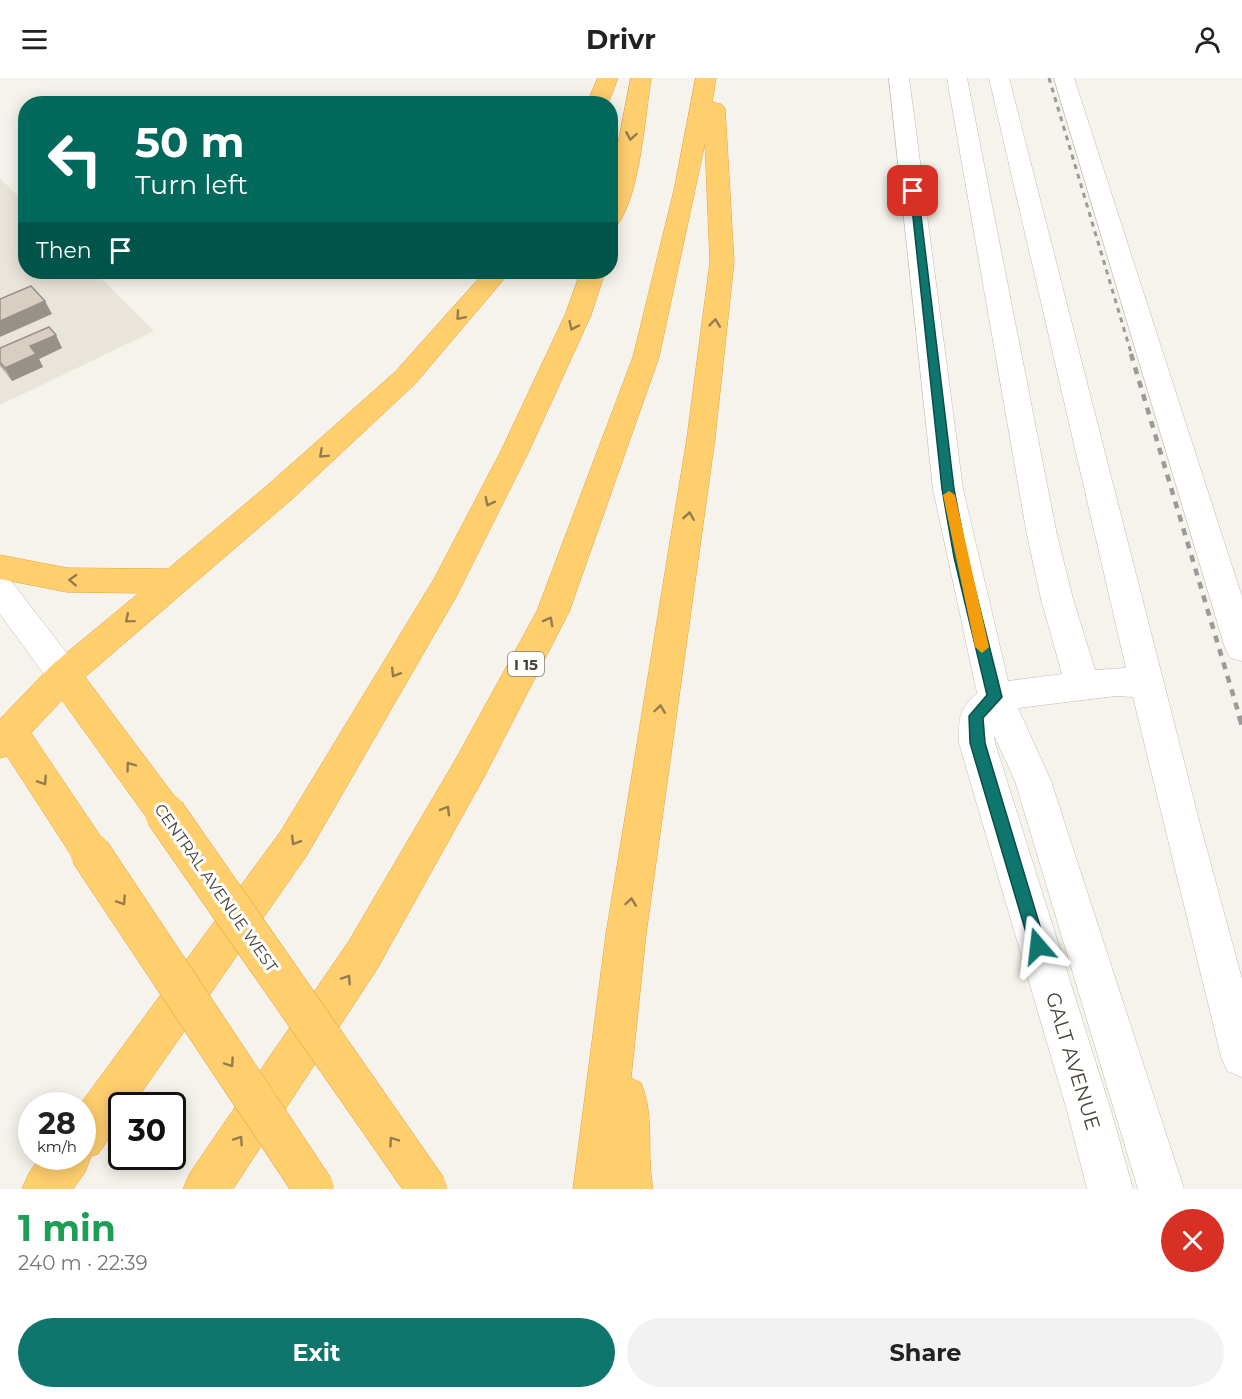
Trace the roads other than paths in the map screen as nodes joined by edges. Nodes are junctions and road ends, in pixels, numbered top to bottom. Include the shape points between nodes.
1 (608, 78) edge
2 (640, 78) edge
3 (706, 78) edge
4 (713, 78) edge
5 (899, 78) edge
6 (957, 78) edge
7 (999, 78) edge
8 (1064, 78) edge
9 (600, 96) edge
10 (618, 196) edge
11 (492, 279) edge
12 (591, 279) edge
13 (0, 567) edge
14 (174, 581) junction
15 (0, 590) edge
16 (1242, 648) edge
17 (64, 675) junction
18 (1148, 684) junction
19 (1083, 687) junction
20 (995, 697) junction
21 (4, 730) edge
22 (626, 934) junction
23 (1242, 1056) edge
24 (96, 1119) edge
25 (59, 1170) edge
26 (45, 1189) edge
27 (206, 1189) edge
28 (314, 1189) edge
29 (427, 1189) edge
30 (596, 1189) edge
31 (630, 1189) edge
32 (1110, 1189) edge
33 (1161, 1189) edge

1 - 9 highway
2 -> 10 highway
27 -> 3 highway, I 15 via 363,956 553,612 646,357 685,190
22 -> 4 highway via 701,438 722,262
5 - 20 street via 948,489
6 - 19 street via 1042,535
7 - 18 street
8 - 16 street
11 -> 14 highway via 405,378 280,492
12 -> 24 highway via 520,440 440,597 294,843
14 -> 13 highway via 67,580
14 -> 17 highway
15 - 17 street, CENTRAL AVENUE WEST
17 - 21 highway
29 -> 17 highway, CENTRAL AVENUE WEST, bridge
18 - 19 street via 1116,682
18 - 23 street
19 - 20 street
20 - 32 street, GALT AVENUE via 976,716 977,743
20 - 33 street via 1034,781
21 -> 28 highway, bridge
22 - 30 highway
22 - 31 highway via 626,1168
25 - 26 highway

